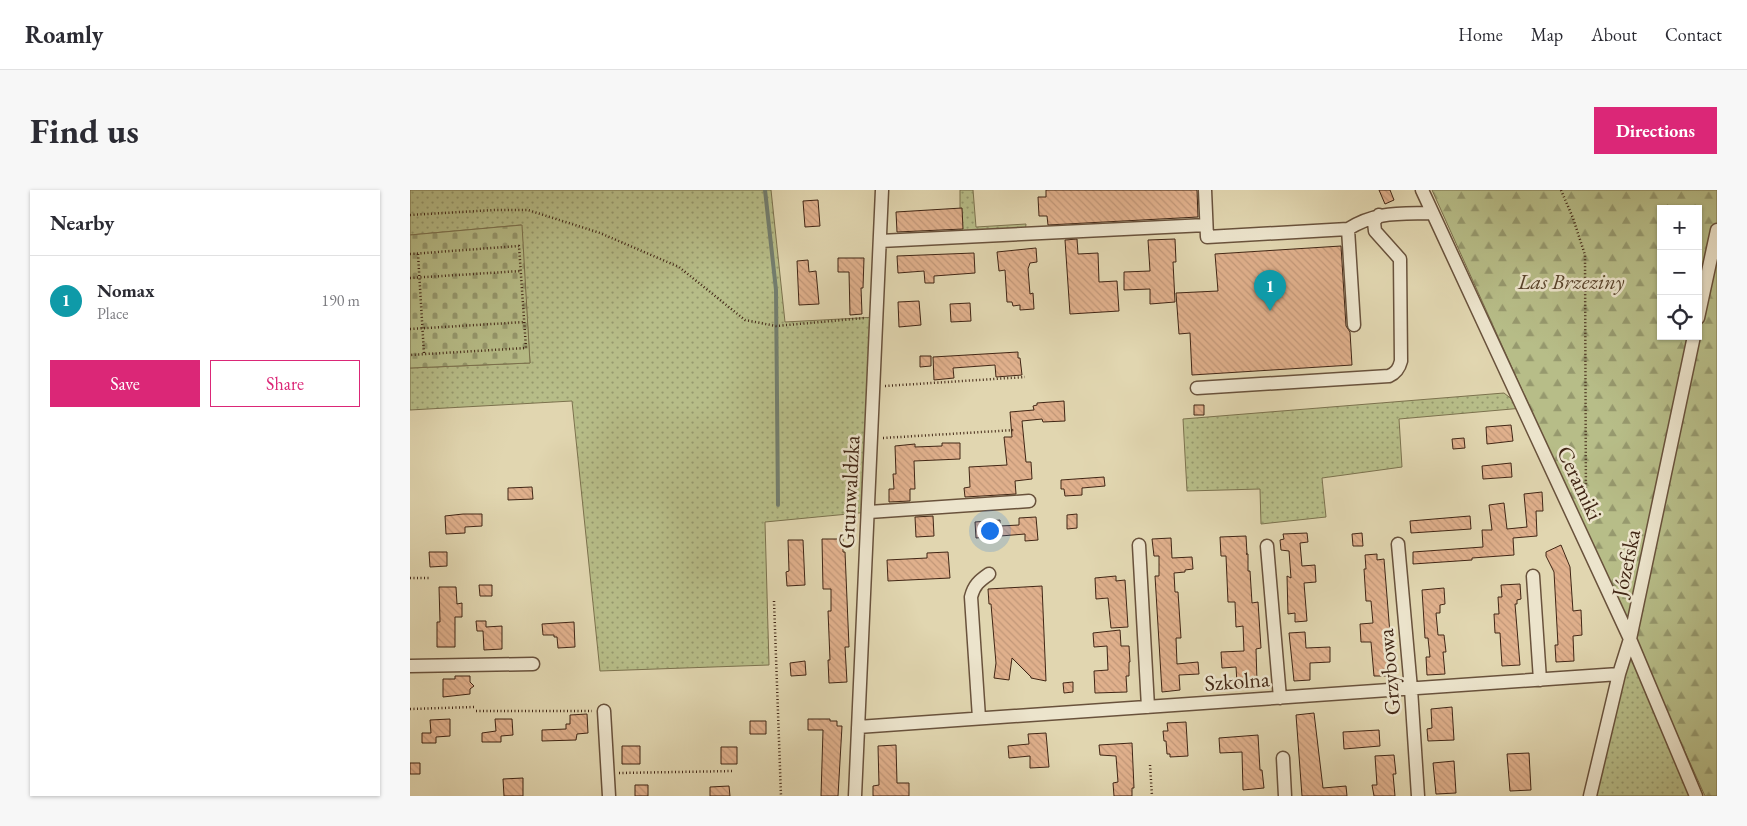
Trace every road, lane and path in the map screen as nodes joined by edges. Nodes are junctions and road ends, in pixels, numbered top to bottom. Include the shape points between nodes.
1 (882, 190) edge
2 (1204, 190) edge
3 (1422, 190) edge
4 (1561, 190) edge
5 (1432, 213) junction
6 (410, 215) edge
7 (1379, 215) junction
8 (1206, 225) junction
9 (1348, 229) junction
10 (1717, 230) edge
11 (880, 242) junction
12 (418, 253) junction
13 (410, 254) edge
14 (521, 271) junction
15 (410, 278) edge
16 (419, 278) junction
17 (1702, 299) edge
18 (876, 317) junction
19 (525, 322) junction
20 (1354, 325) dead end
21 (422, 328) junction
22 (410, 329) edge
23 (1693, 340) edge
24 (424, 354) junction
25 (410, 355) edge
26 (1025, 377) dead end
27 (874, 386) junction
28 (1197, 388) dead end
29 (1015, 430) dead end
30 (872, 438) junction
31 (1029, 501) dead end
32 (869, 512) junction
33 (1586, 516) dead end
34 (1398, 544) dead end
35 (1139, 545) dead end
36 (1267, 546) dead end
37 (989, 574) dead end
38 (1533, 576) dead end
39 (410, 578) edge
40 (430, 578) dead end
41 (774, 601) dead end
42 (1630, 639) junction
43 (533, 664) dead end
44 (410, 666) edge
45 (1619, 674) junction
46 (1540, 680) junction
47 (1411, 689) junction
48 (1280, 698) junction
49 (474, 707) dead end
50 (1148, 707) junction
51 (410, 709) edge
52 (604, 711) joint
53 (476, 712) dead end
54 (979, 718) junction
55 (858, 727) junction
56 (1283, 758) dead end
57 (1150, 765) dead end
58 (734, 771) dead end
59 (608, 773) junction
60 (609, 796) edge
61 (781, 796) edge
62 (855, 796) edge
63 (1152, 796) edge
64 (1285, 796) edge
65 (1418, 796) edge
66 (1590, 796) edge
67 (1696, 796) edge

1 - 11 street, Grunwaldzka
2 - 8 street
3 - 5 street, Ceramiki
4 - 33 path via 1585,255
5 - 7 street
5 - 42 street, Ceramiki
6 - 18 path via 528,210 600,233 679,267 745,320 776,326
7 - 9 street
7 - 28 street via 1374,222 1375,231 1400,259 1401,361 1394,374
8 - 9 street via 1207,238
8 - 11 street
9 - 20 street
10 - 17 street
11 - 18 street, Grunwaldzka
12 - 13 path
12 - 14 path via 519,246
12 - 16 path
14 - 16 path
14 - 19 path
15 - 16 path
16 - 21 path
18 - 27 street, Grunwaldzka
19 - 21 path
19 - 24 path via 526,348
21 - 22 path
21 - 24 path
23 - 42 street, Józefska
24 - 25 path
26 - 27 path
27 - 30 street, Grunwaldzka
29 - 30 path
30 - 32 street, Grunwaldzka
31 - 32 street
32 - 55 street, Grunwaldzka
34 - 47 street, Grzybowa
35 - 50 street
36 - 48 street
37 - 54 street via 977,582 971,598
38 - 46 street
39 - 40 path
41 - 61 path
42 - 45 street, Józefska
42 - 67 street, Ceramiki
43 - 44 street
45 - 46 street, Szkolna
45 - 66 street, Józefska
46 - 47 street, Szkolna
47 - 48 street, Szkolna
47 - 65 street, Grzybowa
48 - 50 street, Szkolna
49 - 51 path
50 - 54 street, Szkolna
52 - 53 path
52 - 59 street
54 - 55 street, Szkolna
55 - 62 street, Grunwaldzka
56 - 64 street
57 - 63 path
58 - 59 path
59 - 60 street

